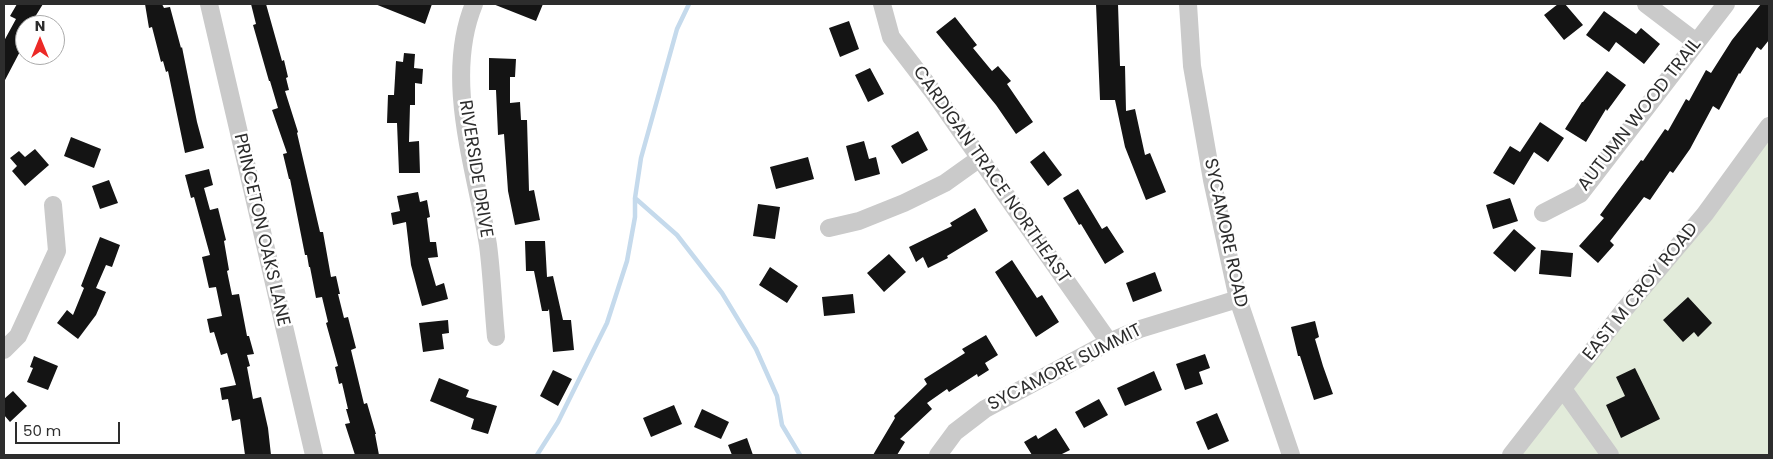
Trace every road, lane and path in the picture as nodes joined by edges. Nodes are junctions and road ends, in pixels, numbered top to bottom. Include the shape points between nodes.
1 (209, 4) edge
2 (474, 4) edge
3 (882, 4) edge
4 (1188, 4) edge
5 (1646, 4) edge
6 (1726, 4) edge
7 (1696, 42) junction
8 (1769, 126) edge
9 (980, 158) junction
10 (53, 205) dead end
11 (1543, 213) dead end
12 (829, 228) dead end
13 (1238, 299) junction
14 (496, 337) dead end
15 (1109, 342) junction
16 (4, 350) edge
17 (1563, 389) junction
18 (314, 455) edge
19 (938, 455) edge
20 (1290, 455) edge
21 (1511, 455) edge
22 (1610, 455) edge

1 - 18 street, PRINCETON OAKS LANE
2 - 14 street, RIVERSIDE DRIVE via 468,19 461,62 463,100 467,141 488,246
3 - 9 street, CARDIGAN TRACE NORTHEAST via 891,37
4 - 13 street, SYCAMORE ROAD via 1192,66
5 - 7 street
6 - 7 street, AUTUMN WOOD TRAIL
7 - 11 street, AUTUMN WOOD TRAIL via 1580,194
8 - 17 street, EAST M CROY ROAD via 1705,214
9 - 12 street via 945,183 904,203 859,221
9 - 15 street, CARDIGAN TRACE NORTHEAST
10 - 16 street via 57,251 18,336
13 - 15 street, SYCAMORE SUMMIT via 1140,328
13 - 20 street, SYCAMORE ROAD
15 - 19 street, SYCAMORE SUMMIT via 985,409 955,432
17 - 21 street, EAST M CROY ROAD
17 - 22 street

